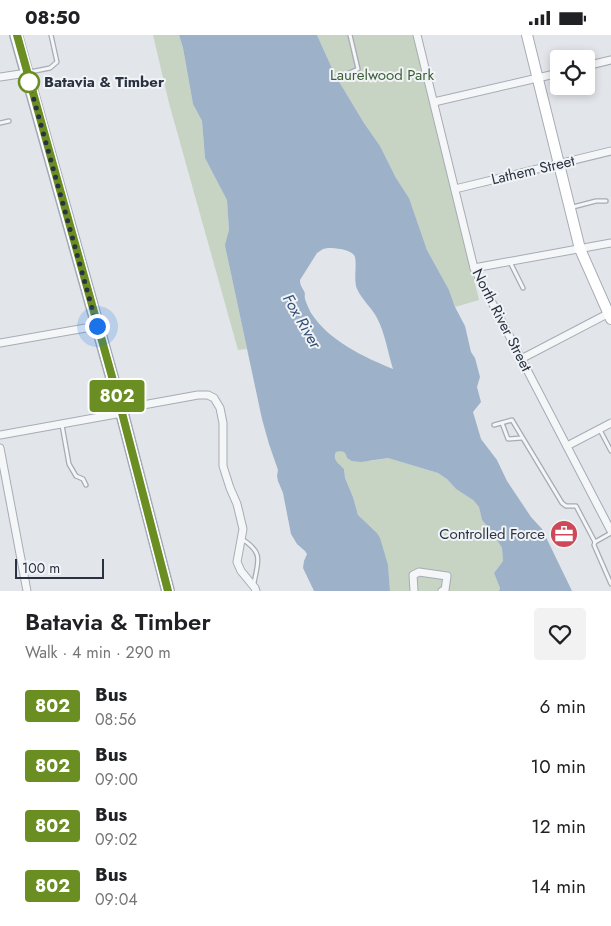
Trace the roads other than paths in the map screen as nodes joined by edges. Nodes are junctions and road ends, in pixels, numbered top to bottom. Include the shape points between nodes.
1 (16, 35) edge
2 (50, 35) edge
3 (350, 35) edge
4 (418, 35) edge
5 (527, 35) edge
6 (611, 60) edge
7 (595, 64) edge
8 (27, 73) junction
9 (550, 75) edge
10 (0, 77) edge
11 (338, 78) dead end
12 (538, 78) junction
13 (434, 102) junction
14 (9, 121) dead end
15 (0, 123) edge
16 (611, 151) edge
17 (559, 164) junction
18 (455, 189) junction
19 (606, 201) dead end
20 (570, 208) junction
21 (611, 243) edge
22 (580, 249) junction
23 (510, 262) junction
24 (474, 268) junction
25 (523, 288) dead end
26 (610, 315) edge
27 (97, 326) junction
28 (0, 343) edge
29 (521, 359) junction
30 (121, 411) junction
31 (502, 423) junction
32 (611, 423) edge
33 (62, 424) junction
34 (494, 425) dead end
35 (599, 429) junction
36 (0, 435) edge
37 (522, 438) junction
38 (567, 446) junction
39 (0, 448) edge
40 (611, 451) edge
41 (86, 485) dead end
42 (611, 532) edge
43 (242, 539) junction
44 (594, 542) junction
45 (611, 584) edge
46 (255, 588) edge
47 (27, 591) edge
48 (168, 591) edge
49 (414, 591) edge
50 (442, 591) edge

1 - 8 main road
2 - 8 lane via 57,62 50,68
3 - 11 lane via 358,69
4 - 13 street, North River Street
5 - 12 main road
6 - 7 street
8 - 10 street
8 - 27 main road
9 - 12 street
12 - 13 street
12 - 17 main road
13 - 18 street, North River Street
14 - 15 lane
16 - 17 street, Lathem Street
17 - 18 street, Lathem Street
17 - 20 main road
18 - 24 street, North River Street
19 - 20 lane
20 - 22 main road
21 - 22 street
22 - 23 street
22 - 26 main road
23 - 24 street
23 - 25 lane
24 - 29 street, North River Street
26 - 29 street
27 - 28 street
27 - 30 main road
29 - 38 street, North River Street
30 - 33 street
30 - 43 street via 198,395 214,398 223,423 223,466 237,504
30 - 48 main road
31 - 34 lane
31 - 37 lane via 512,420
31 - 37 lane via 508,439
32 - 35 street
33 - 36 street
33 - 41 lane via 69,465
35 - 38 street
35 - 40 lane
37 - 44 lane via 562,503 576,506
38 - 42 street, North River Street
39 - 47 street
42 - 44 lane
43 - 46 street via 237,562
43 - 46 lane via 252,545 257,554
44 - 45 lane
49 - 50 street via 413,575 419,572 447,576 446,590

